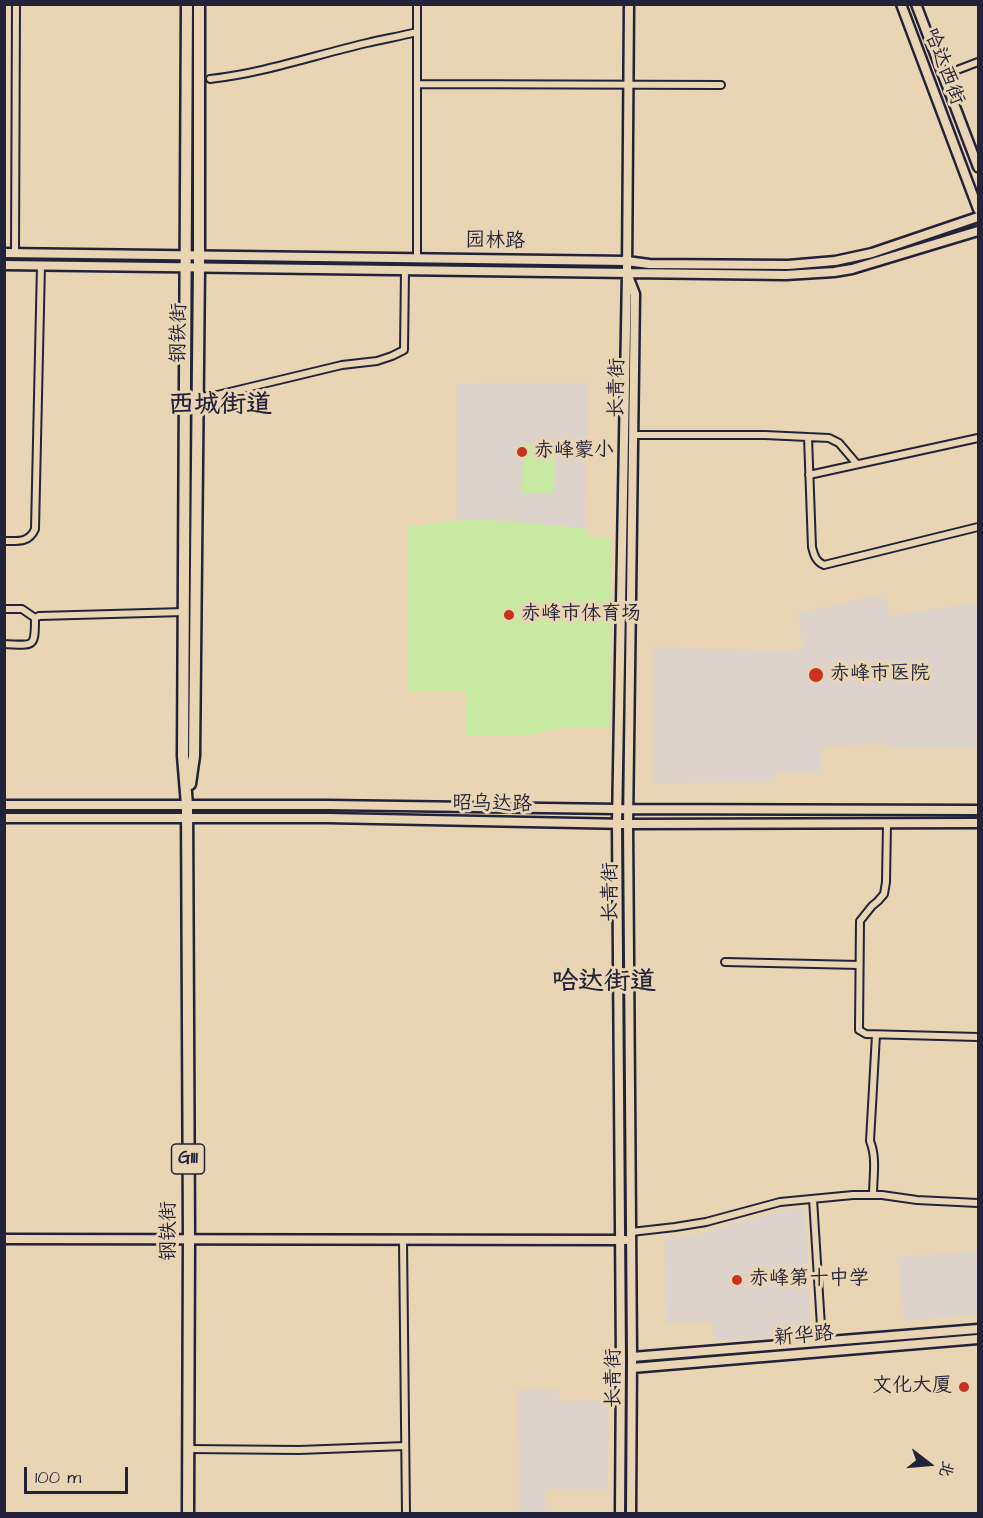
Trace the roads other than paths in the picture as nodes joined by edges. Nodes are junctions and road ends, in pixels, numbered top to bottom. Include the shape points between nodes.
1 (16, 4) edge
2 (187, 4) edge
3 (199, 4) edge
4 (417, 4) edge
5 (629, 4) edge
6 (901, 4) edge
7 (916, 4) edge
8 (417, 32) junction
9 (978, 62) edge
10 (944, 75) junction
11 (210, 79) dead end
12 (417, 84) junction
13 (628, 85) junction
14 (721, 85) dead end
15 (978, 167) edge
16 (978, 209) edge
17 (978, 217) edge
18 (978, 231) edge
19 (4, 253) edge
20 (15, 253) junction
21 (186, 255) junction
22 (199, 255) junction
23 (417, 257) junction
24 (627, 261) junction
25 (4, 265) edge
26 (41, 265) junction
27 (186, 267) junction
28 (199, 267) junction
29 (405, 270) junction
30 (627, 273) junction
31 (198, 397) junction
32 (634, 435) junction
33 (808, 437) junction
34 (978, 438) edge
35 (860, 464) junction
36 (809, 475) junction
37 (978, 527) edge
38 (4, 541) edge
39 (4, 609) edge
40 (184, 612) junction
41 (35, 618) junction
42 (4, 644) edge
43 (4, 805) edge
44 (187, 805) junction
45 (617, 810) junction
46 (628, 810) junction
47 (978, 810) edge
48 (4, 818) edge
49 (187, 818) junction
50 (886, 823) junction
51 (978, 823) edge
52 (617, 824) junction
53 (628, 824) junction
54 (725, 962) dead end
55 (859, 965) junction
56 (876, 1035) junction
57 (978, 1037) edge
58 (873, 1195) junction
59 (813, 1199) junction
60 (978, 1203) edge
61 (631, 1236) junction
62 (4, 1239) edge
63 (189, 1239) junction
64 (403, 1240) junction
65 (620, 1240) junction
66 (978, 1329) edge
67 (978, 1339) edge
68 (822, 1342) junction
69 (632, 1357) junction
70 (632, 1368) junction
71 (405, 1446) junction
72 (188, 1449) junction
73 (188, 1514) edge
74 (406, 1514) edge
75 (620, 1514) edge
76 (631, 1514) edge

1 - 20 street
2 - 21 highway, 钢铁街 / G111
3 - 22 highway, 钢铁街
4 - 8 street
5 - 13 main road, 长青街
6 - 16 main road, 哈达西街
7 - 10 main road, 哈达西街
8 - 11 street via 267,70
8 - 12 street
9 - 10 street
10 - 15 main road, 哈达西街
12 - 13 street
12 - 23 street
13 - 14 street
13 - 24 main road, 长青街
17 - 24 main road, 园林路 via 872,253 835,261 788,265
18 - 30 main road, 园林路 via 874,264 834,272
19 - 20 main road, 园林路
20 - 21 main road, 园林路
21 - 22 main road, 园林路
21 - 27 highway, 钢铁街 / G111
22 - 23 main road, 园林路
22 - 28 highway, 钢铁街
23 - 24 main road, 园林路
24 - 30 main road, 长青街
25 - 26 main road, 园林路
26 - 27 main road, 园林路
26 - 38 street via 34,529 32,536 23,541
27 - 28 main road, 园林路
27 - 40 highway, 钢铁街 / G111
28 - 29 main road, 园林路
28 - 31 highway, 钢铁街
29 - 30 main road, 园林路
29 - 31 street via 404,350 377,360
30 - 32 main road, 长青街 via 635,294
30 - 45 main road, 长青街
31 - 44 highway, 钢铁街 via 194,756
32 - 33 street
32 - 46 main road, 长青街
33 - 35 street via 839,442
33 - 36 street
34 - 35 street
35 - 36 street
36 - 37 street via 812,547 819,563 824,565
39 - 41 street via 22,609
40 - 41 street
40 - 44 highway, 钢铁街 / G111 via 183,756
41 - 42 street via 32,643
43 - 44 main road, 昭乌达路
44 - 45 main road, 昭乌达路
44 - 49 highway, 钢铁街 / G111
45 - 46 main road, 昭乌达路
45 - 52 main road, 长青街
46 - 47 main road, 昭乌达路
46 - 53 main road, 长青街
48 - 49 main road, 昭乌达路
49 - 52 main road, 昭乌达路
49 - 63 highway, 钢铁街 / G111
50 - 51 main road, 昭乌达路
50 - 53 main road, 昭乌达路
50 - 55 street via 884,894 860,921
52 - 53 main road, 昭乌达路
52 - 65 main road, 长青街
53 - 61 main road, 长青街
54 - 55 street
55 - 56 street via 859,1030
56 - 57 street
56 - 58 street via 870,1142 874,1156
58 - 59 street
58 - 60 street
59 - 61 street via 780,1202 706,1222
59 - 68 street
61 - 65 main road
61 - 69 main road, 长青街
62 - 63 main road
63 - 64 main road
63 - 72 highway, 钢铁街 / G111
64 - 65 main road
64 - 71 street
65 - 75 main road, 长青街
66 - 68 main road, 新华路
67 - 70 main road, 新华路
68 - 69 main road, 新华路
69 - 70 main road, 长青街
70 - 76 main road, 长青街
71 - 72 street
71 - 74 street
72 - 73 highway, 钢铁街 / G111

